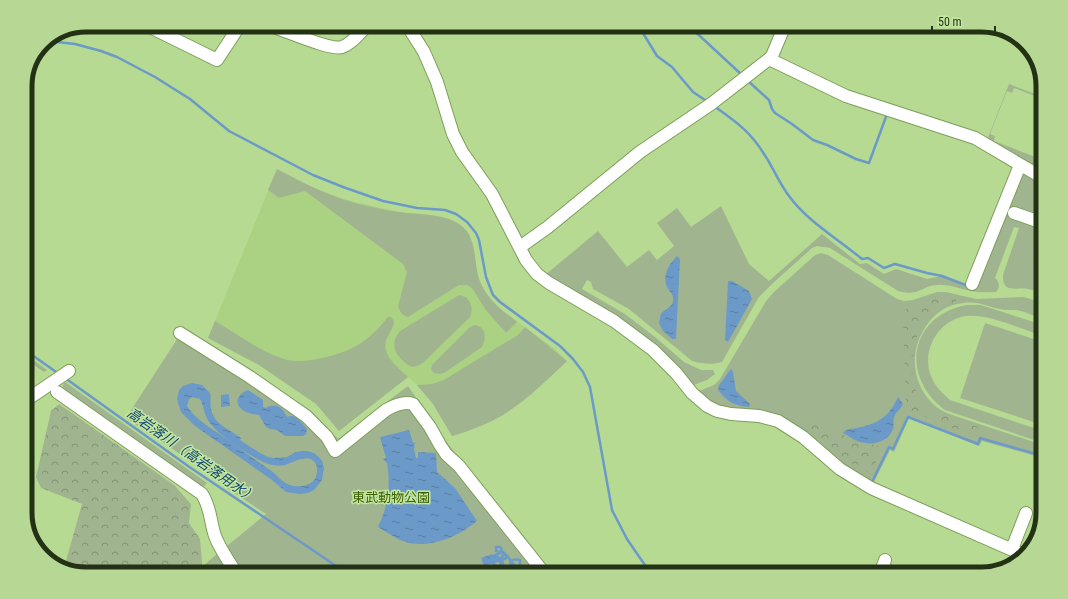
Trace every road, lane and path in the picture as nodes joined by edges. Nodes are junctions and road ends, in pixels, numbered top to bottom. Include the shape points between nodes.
1 (160, 32) edge
2 (235, 32) edge
3 (290, 32) edge
4 (361, 32) edge
5 (411, 32) edge
6 (782, 32) edge
7 (769, 59) junction
8 (1020, 165) junction
9 (1036, 174) edge
10 (1014, 213) dead end
11 (1036, 220) edge
12 (520, 248) junction
13 (972, 284) dead end
14 (180, 333) dead end
15 (69, 371) dead end
16 (55, 387) junction
17 (32, 398) edge
18 (1026, 513) dead end
19 (1012, 550) junction
20 (1018, 553) edge
21 (886, 560) dead end
22 (233, 567) edge
23 (539, 567) edge
24 (883, 567) edge

1 - 2 street via 217,60
3 - 4 street via 330,48 338,48 349,43
5 - 12 street via 435,76 453,134 462,152 492,194
6 - 7 street
7 - 8 street via 846,96 975,138
7 - 12 street via 711,104 640,152
8 - 9 street
8 - 13 street
10 - 11 street
12 - 19 street via 537,274 614,321 653,350 707,406 731,414 759,416 778,421 803,437 840,469 871,488
14 - 23 street via 306,416 327,437 335,451 386,410 409,402 413,404 446,454 459,466
15 - 16 street
16 - 17 street
16 - 22 street via 202,494 207,502 214,535
18 - 19 street
19 - 20 street
21 - 24 street

